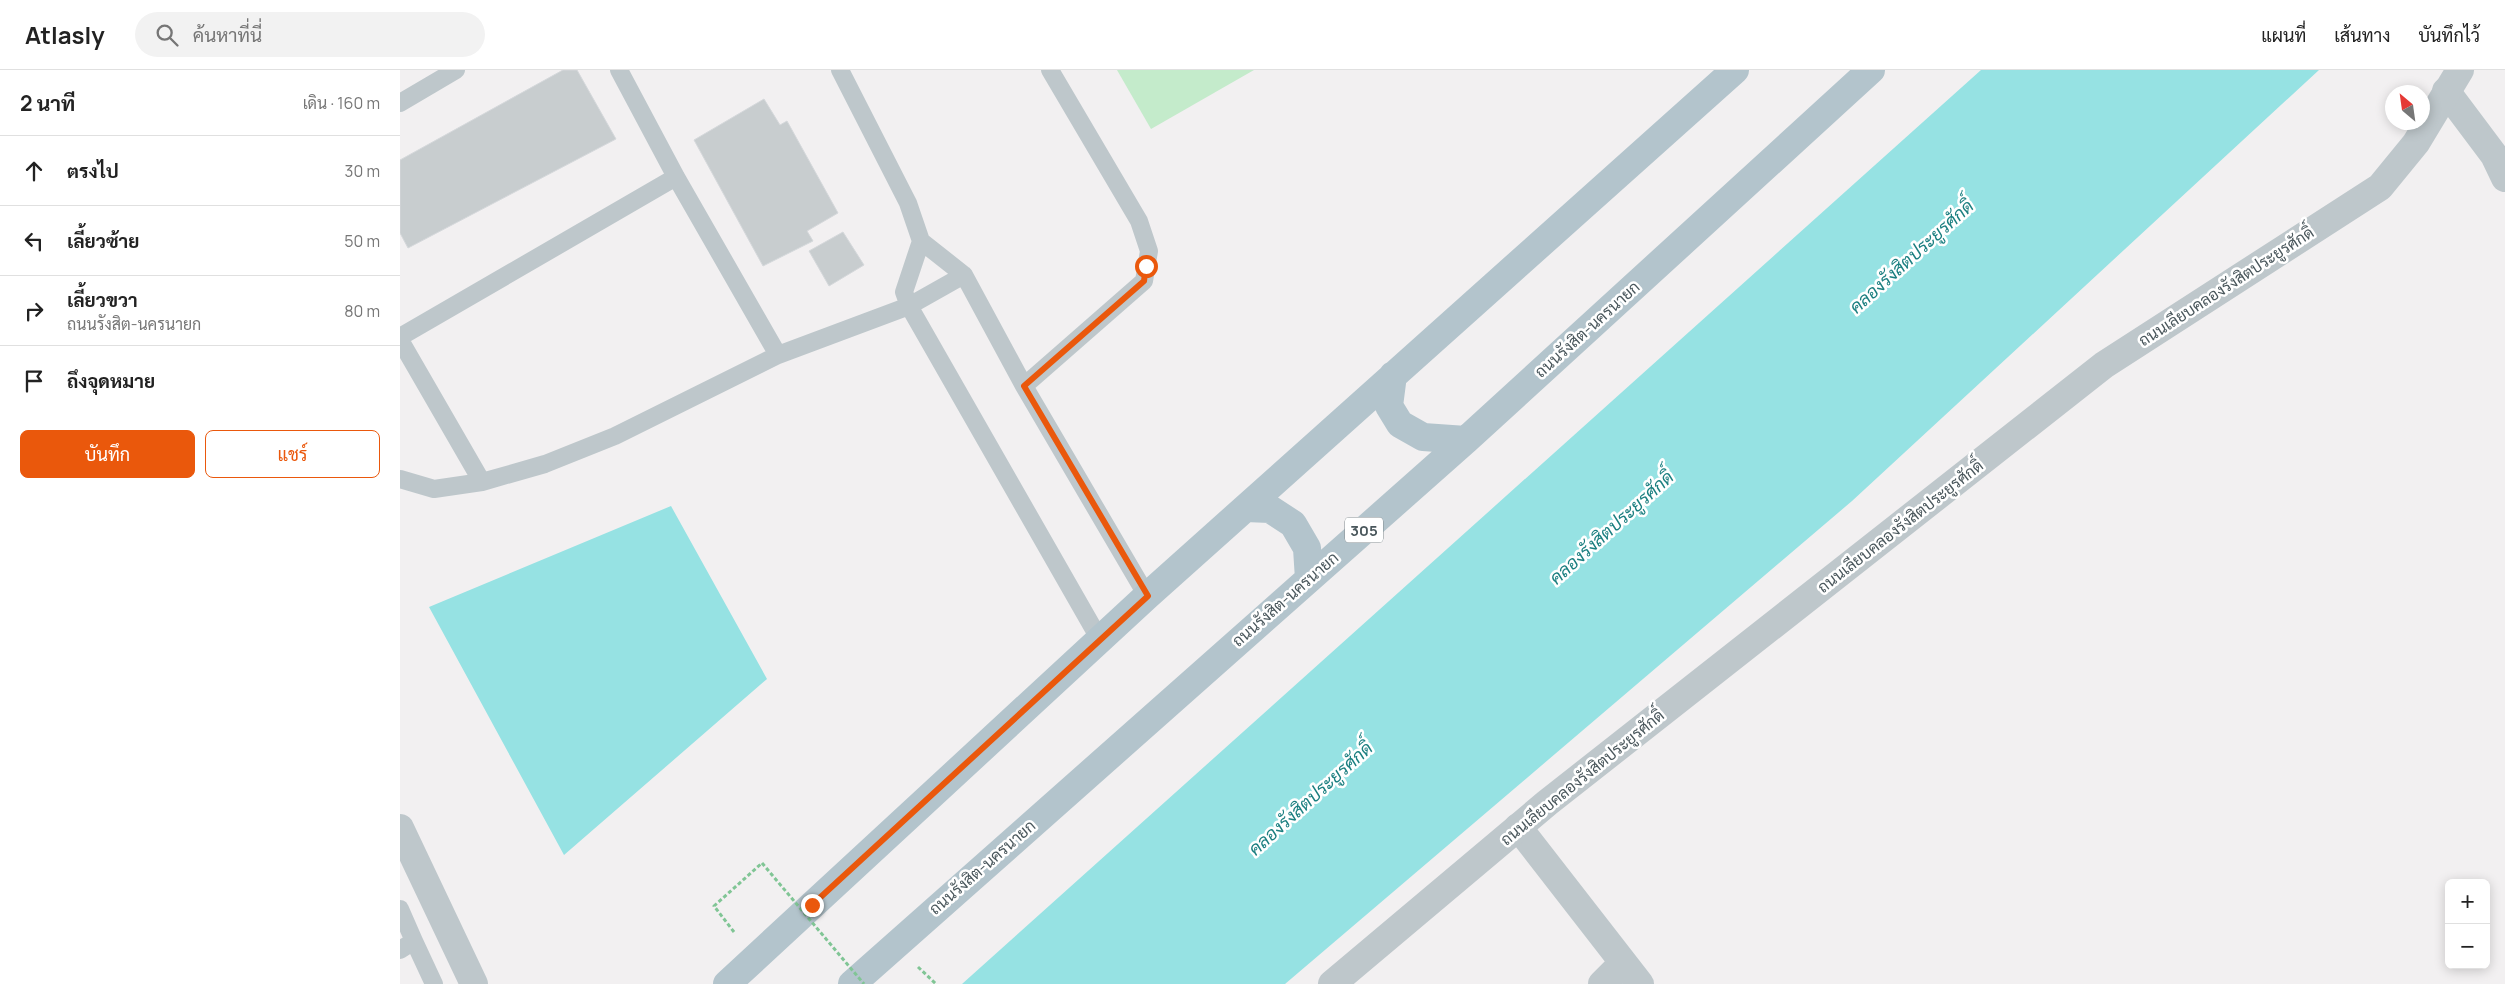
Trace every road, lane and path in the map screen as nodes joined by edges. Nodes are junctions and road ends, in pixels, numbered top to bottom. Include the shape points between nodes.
1 (456, 70) edge
2 (620, 70) edge
3 (840, 70) edge
4 (1050, 70) edge
5 (1735, 70) edge
6 (1872, 70) edge
7 (2453, 80) edge
8 (400, 103) edge
9 (676, 177) junction
10 (2505, 178) edge
11 (921, 241) junction
12 (964, 275) junction
13 (909, 306) junction
14 (400, 338) edge
15 (778, 355) junction
16 (1393, 375) junction
17 (1024, 386) junction
18 (1466, 440) junction
19 (400, 480) edge
20 (482, 482) junction
21 (1246, 508) junction
22 (1309, 579) junction
23 (1148, 596) junction
24 (1100, 640) junction
25 (1518, 827) junction
26 (400, 828) edge
27 (400, 909) edge
28 (407, 945) edge
29 (755, 958) junction
30 (1631, 974) edge
31 (932, 979) dead end
32 (434, 984) edge
33 (474, 984) edge
34 (727, 984) edge
35 (852, 984) edge
36 (864, 984) edge
37 (936, 984) edge
38 (1332, 984) edge
39 (1602, 984) edge

1 - 8 lane
2 - 9 lane
3 - 11 lane via 908,203
4 - 17 lane via 1140,221 1149,251 1144,281
5 - 16 main road
6 - 18 main road, ถนนรังสิต-นครนายก / 305
7 - 10 street
7 - 25 street, ถนนเลียบคลองรังสิตประยูรศักดิ์ via 2416,143 2380,187 2104,365
9 - 14 lane
9 - 15 lane
11 - 12 lane
11 - 13 lane via 904,292
12 - 13 lane
12 - 17 lane
13 - 15 lane
13 - 24 lane
14 - 20 lane
15 - 20 lane via 615,436 545,464
16 - 18 main road via 1389,406 1400,424 1423,437
16 - 21 main road
17 - 23 lane
18 - 22 main road, ถนนรังสิต-นครนายก / 305
19 - 20 lane via 434,489
21 - 22 main road via 1270,509 1293,524 1307,548
21 - 23 main road
22 - 35 main road, ถนนรังสิต-นครนายก / 305
23 - 24 main road
24 - 29 main road
25 - 30 street
25 - 38 street, ถนนเลียบคลองรังสิตประยูรศักดิ์
26 - 33 street
27 - 28 lane
28 - 32 lane
29 - 34 main road
29 - 36 path, bridge via 714,906 762,863
30 - 39 street
31 - 37 path

